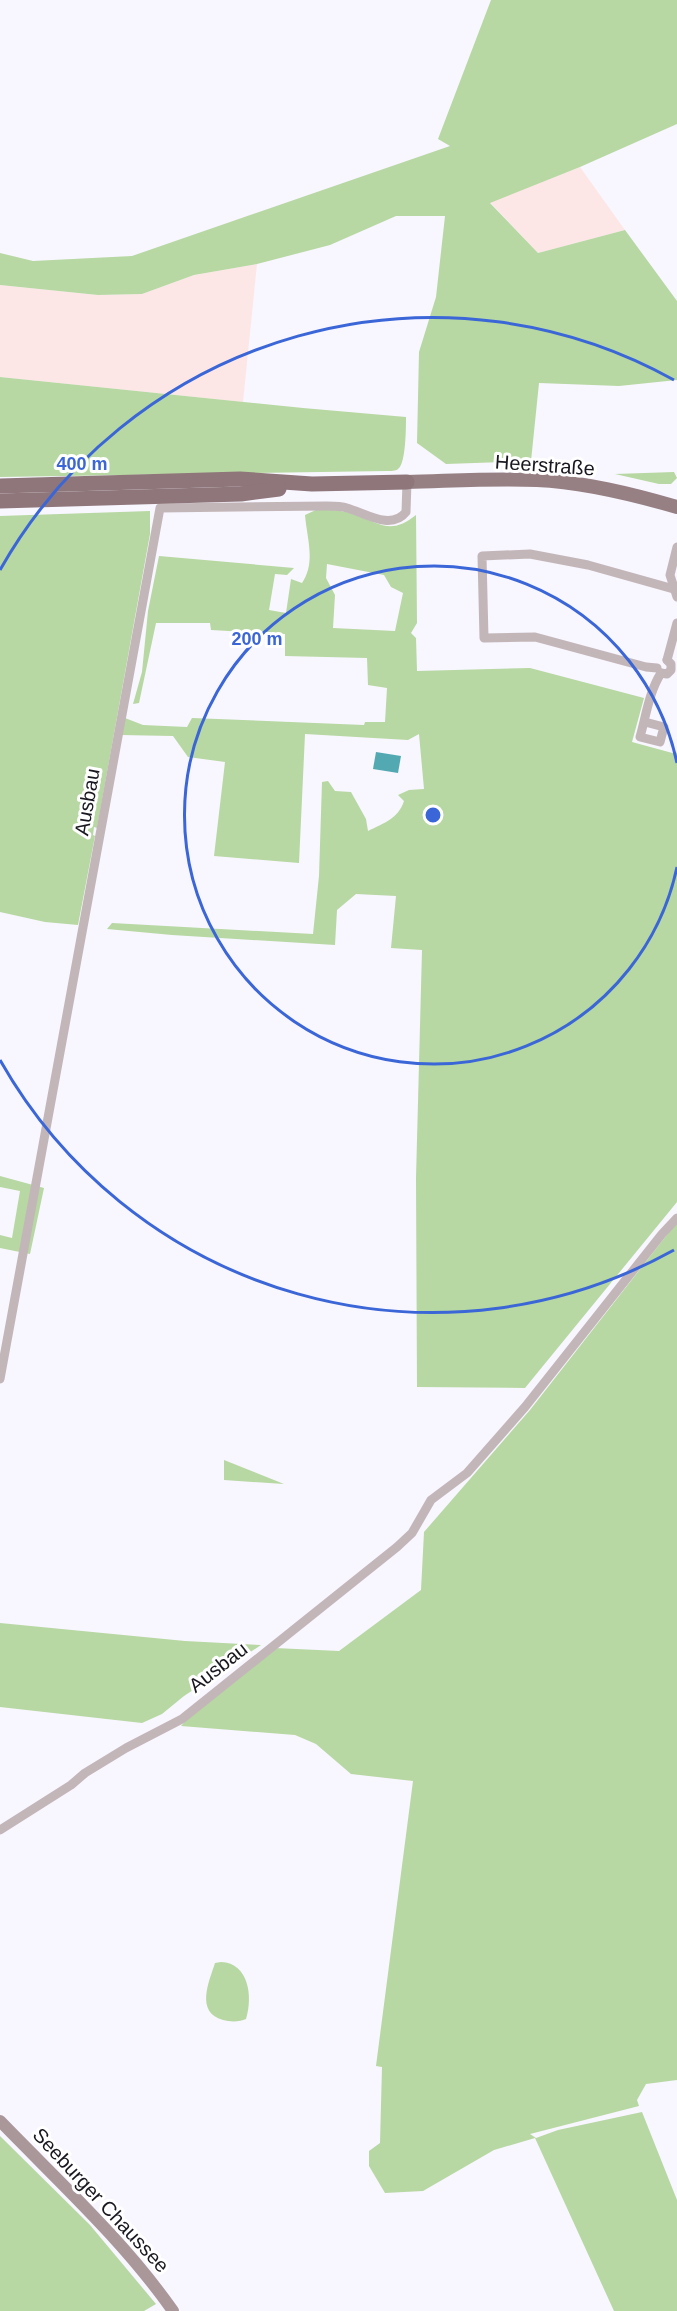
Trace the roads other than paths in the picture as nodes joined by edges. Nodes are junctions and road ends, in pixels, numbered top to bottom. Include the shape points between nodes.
1 (407, 482) junction
2 (312, 484) junction
3 (0, 486) edge
4 (0, 501) edge
5 (677, 507) edge
6 (677, 547) edge
7 (676, 592) edge
8 (677, 623) edge
9 (672, 667) edge
10 (659, 670) junction
11 (645, 722) dead end
12 (677, 1218) edge
13 (0, 1379) edge
14 (0, 1830) edge
15 (0, 2121) edge
16 (172, 2310) edge

1 - 2 highway
1 - 5 main road, Heerstraße via 551,481
1 - 13 street, Ausbau via 406,512 391,521 327,506 160,508
2 - 3 highway via 240,479
2 - 4 highway via 241,494
6 - 7 street via 670,575
7 - 10 street via 588,565 530,555 482,556 484,638 535,637
8 - 9 street
9 - 10 street via 660,662
10 - 11 street
12 - 14 street, Ausbau via 525,1407 467,1473 431,1500 412,1533 397,1547 182,1719 95,1767
15 - 16 main road, Seeburger Chaussee via 124,2251

